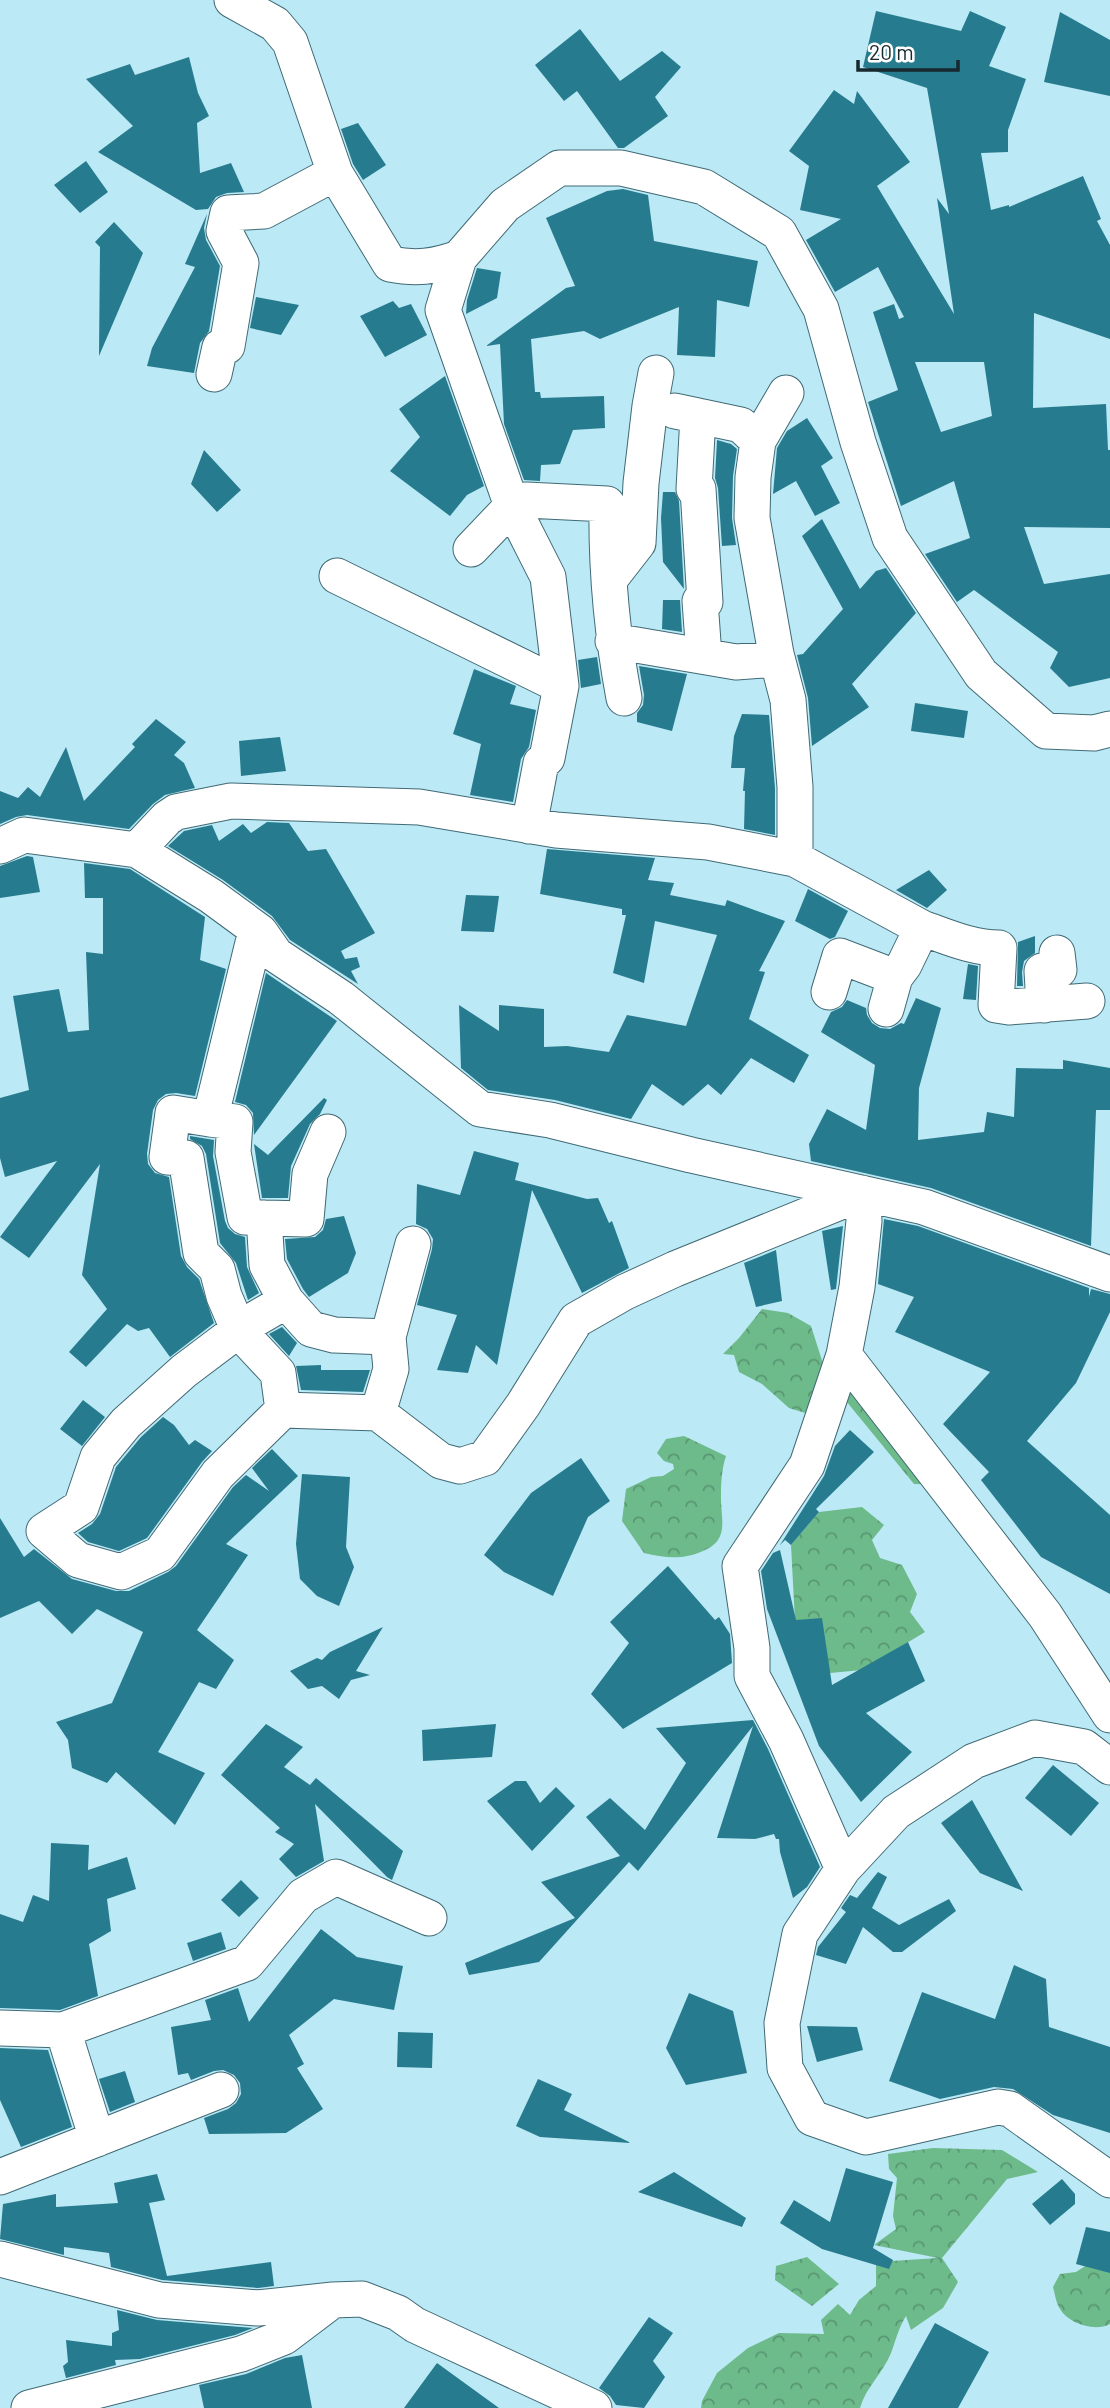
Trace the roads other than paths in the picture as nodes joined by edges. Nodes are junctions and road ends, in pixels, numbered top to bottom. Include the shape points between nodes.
1 (232, 0) edge
2 (335, 173) junction
3 (459, 258) junction
4 (214, 374) dead end
5 (786, 393) dead end
6 (698, 416) junction
7 (758, 441) junction
8 (512, 506) junction
9 (471, 549) dead end
10 (337, 576) dead end
11 (610, 579) junction
12 (613, 641) junction
13 (704, 656) junction
14 (778, 659) junction
15 (561, 686) junction
16 (624, 698) dead end
17 (1110, 729) edge
18 (529, 826) junction
19 (0, 846) edge
20 (137, 850) junction
21 (795, 859) junction
22 (922, 929) junction
23 (260, 932) junction
24 (1057, 953) dead end
25 (828, 992) dead end
26 (1087, 1002) dead end
27 (1044, 1005) junction
28 (210, 1119) junction
29 (328, 1132) dead end
30 (862, 1193) junction
31 (264, 1218) junction
32 (414, 1244) dead end
33 (1110, 1274) edge
34 (286, 1301) junction
35 (239, 1331) junction
36 (388, 1337) junction
37 (844, 1356) junction
38 (283, 1410) junction
39 (378, 1413) junction
40 (1110, 1715) edge
41 (1110, 1767) edge
42 (843, 1869) junction
43 (429, 1918) dead end
44 (0, 2028) edge
45 (63, 2030) junction
46 (221, 2090) dead end
47 (97, 2139) junction
48 (0, 2177) edge
49 (1110, 2180) edge
50 (0, 2259) edge
51 (332, 2300) junction
52 (29, 2408) edge
53 (594, 2408) edge

1 - 2 street via 275,24 290,42
2 - 3 street via 390,264 414,268
2 - 4 street via 264,211 228,213 224,231 241,263 227,346 220,347
3 - 8 street via 443,310
3 - 17 street via 505,205 559,168 621,168 704,187 779,233 821,309 890,538 973,663 1046,732
5 - 7 street
6 - 7 street via 741,425
6 - 11 street via 653,390 640,483 638,543
6 - 13 street via 694,489 698,489 705,602 700,601
7 - 14 street via 752,519
8 - 9 street
8 - 11 street via 526,500 607,504
8 - 15 street via 548,577
10 - 15 street
11 - 12 street
12 - 13 street
12 - 16 street
13 - 14 street via 736,662
14 - 21 street via 788,700
15 - 18 street
18 - 20 street via 419,807 232,801 176,812
18 - 21 street via 708,842
19 - 20 street via 24,835
20 - 23 street via 211,895
21 - 22 street
22 - 25 street via 890,993 841,957
22 - 27 street via 999,948 996,1005
23 - 28 street via 253,943
23 - 30 street via 276,955 341,998 480,1108
24 - 27 street via 1059,970 1042,971
26 - 27 street
28 - 31 street via 235,1122 233,1152 244,1217
28 - 35 street via 173,1114 167,1157 186,1158 201,1253 217,1269
29 - 31 street via 310,1174 306,1219
30 - 33 street via 924,1207
30 - 37 street via 857,1287
30 - 39 street via 675,1269 576,1320 485,1458 460,1466 441,1461
31 - 34 street via 267,1265
32 - 36 street
34 - 35 street
34 - 36 street via 311,1329 334,1335
35 - 38 street via 278,1373
35 - 38 street via 125,1423 98,1457 81,1507 44,1531 78,1560 121,1572 160,1554 218,1474
36 - 39 street via 391,1369
37 - 40 street via 1045,1615
37 - 42 street via 807,1465 740,1566 752,1676
38 - 39 street
41 - 42 street via 1084,1747 1035,1738 974,1761 896,1812
42 - 49 street via 800,1934 782,2024 785,2068 812,2118 866,2137 1010,2109
43 - 45 street via 336,1877 303,1896 247,1963
44 - 45 street
45 - 47 street
46 - 47 street
47 - 48 street
50 - 51 street via 159,2300 258,2308
51 - 52 street via 284,2337 241,2354
51 - 53 street via 362,2299 398,2313

